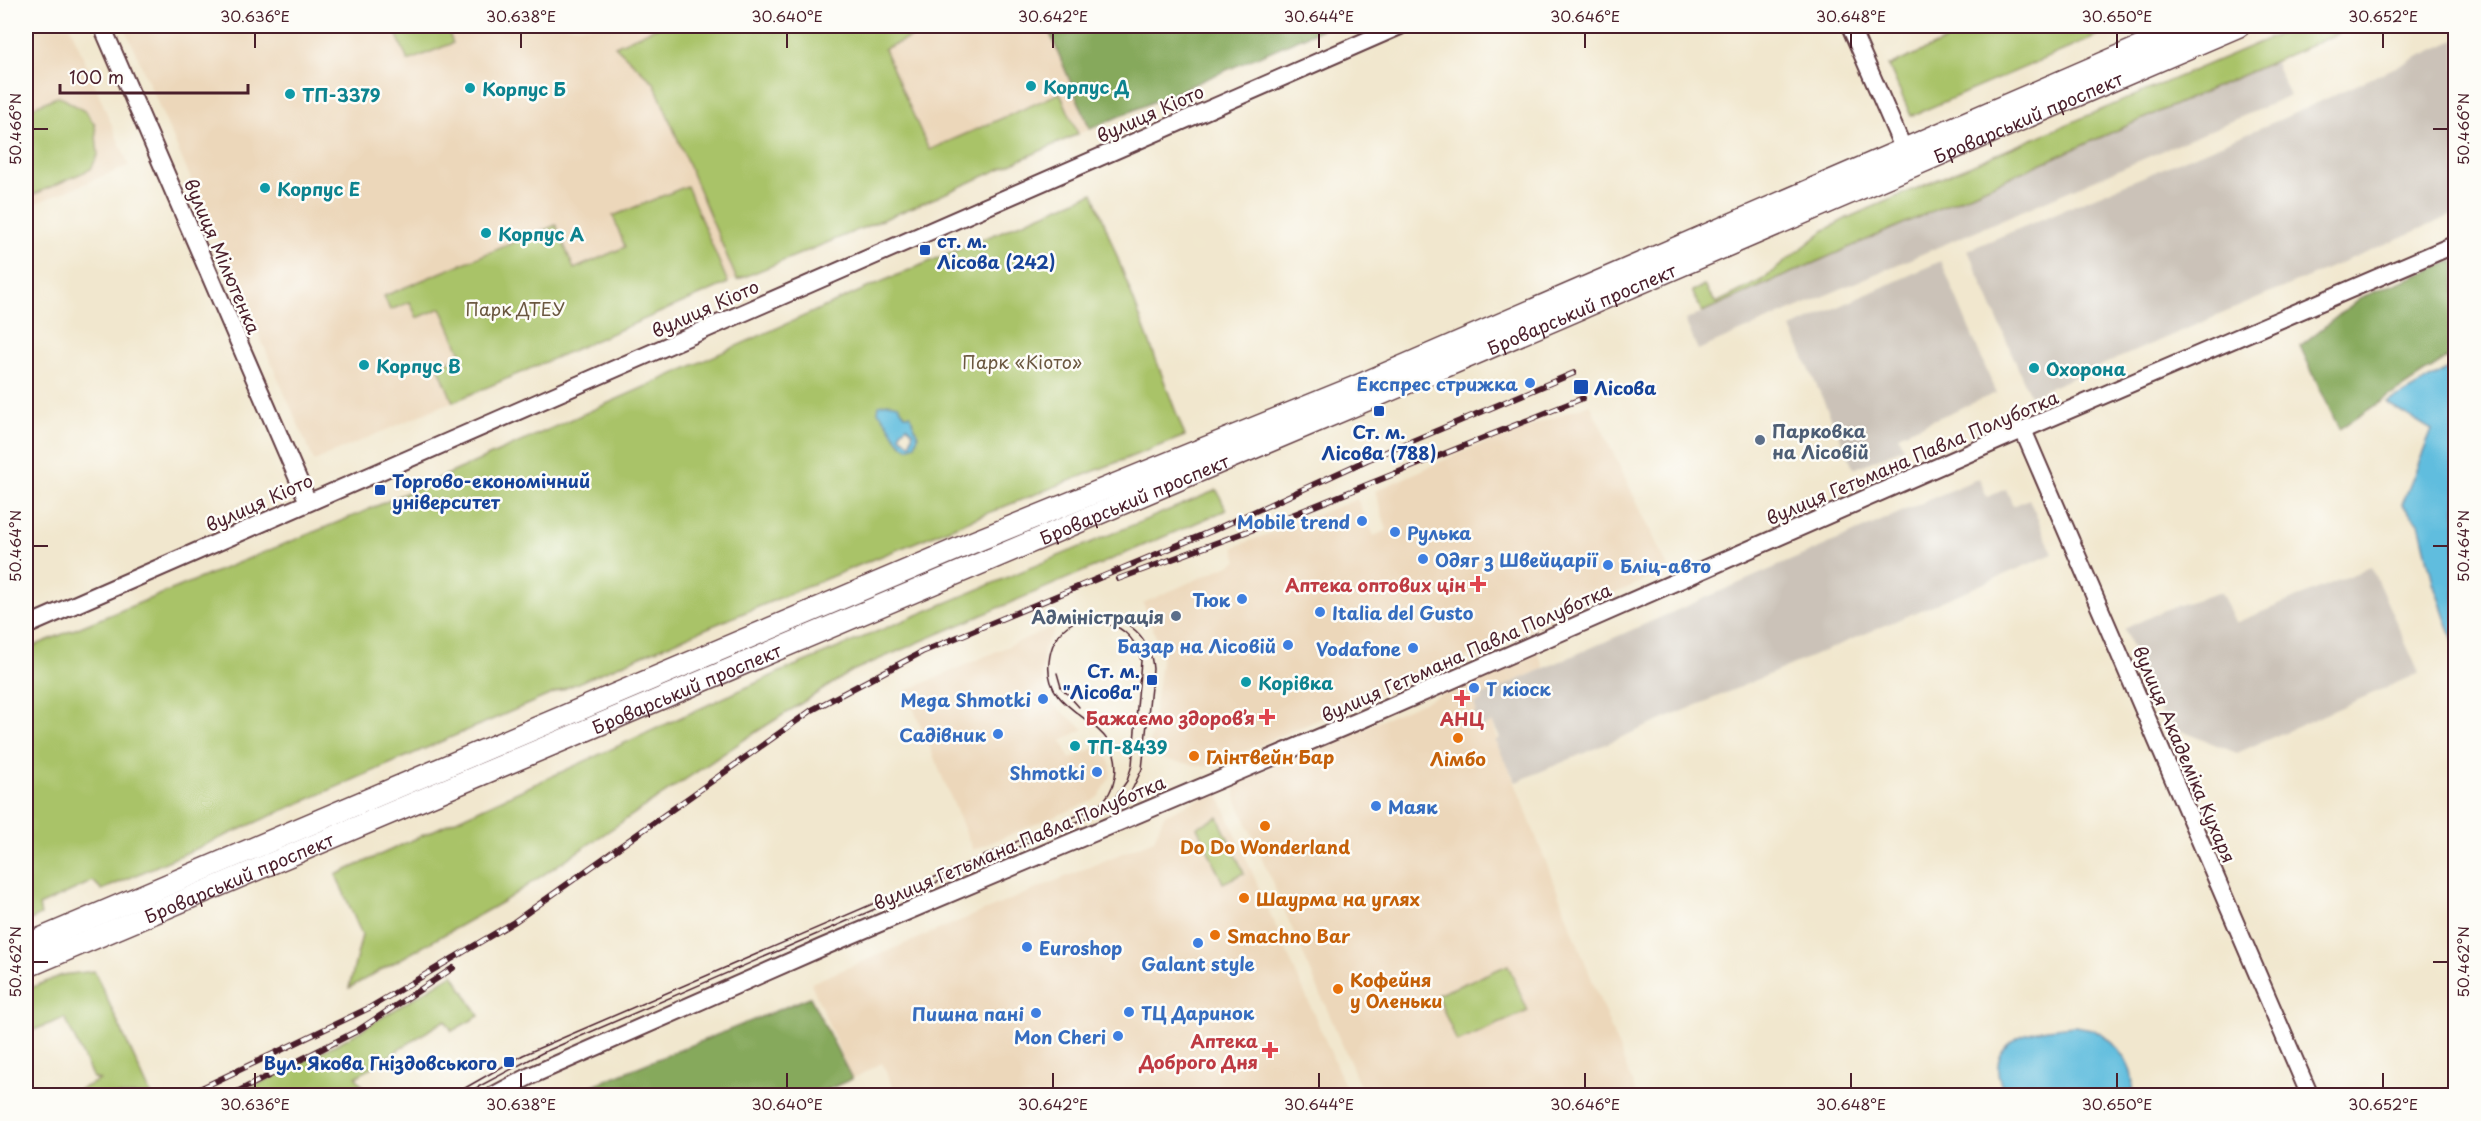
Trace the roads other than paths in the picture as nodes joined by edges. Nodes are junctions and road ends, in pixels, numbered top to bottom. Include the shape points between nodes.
1 (102, 26) edge
2 (1400, 26) edge
3 (1850, 26) edge
4 (2189, 26) edge
5 (2240, 26) edge
6 (1904, 150) junction
7 (2456, 244) edge
8 (2023, 430) junction
9 (308, 502) junction
10 (26, 626) edge
11 (26, 945) edge
12 (26, 967) edge
13 (492, 1095) edge
14 (2310, 1095) edge

1 - 9 street, вулиця Мілютенка
2 - 9 street, вулиця Кіото
3 - 6 street
4 - 6 highway, Броварський проспект
5 - 12 highway, Броварський проспект via 1401,387
6 - 11 highway, Броварський проспект via 1355,387 976,541
7 - 8 street, вулиця Гетьмана Павла Полуботка
8 - 13 street, вулиця Гетьмана Павла Полуботка via 1363,719 823,947
8 - 14 street, вулиця Академіка Кухаря
9 - 10 street, вулиця Кіото

